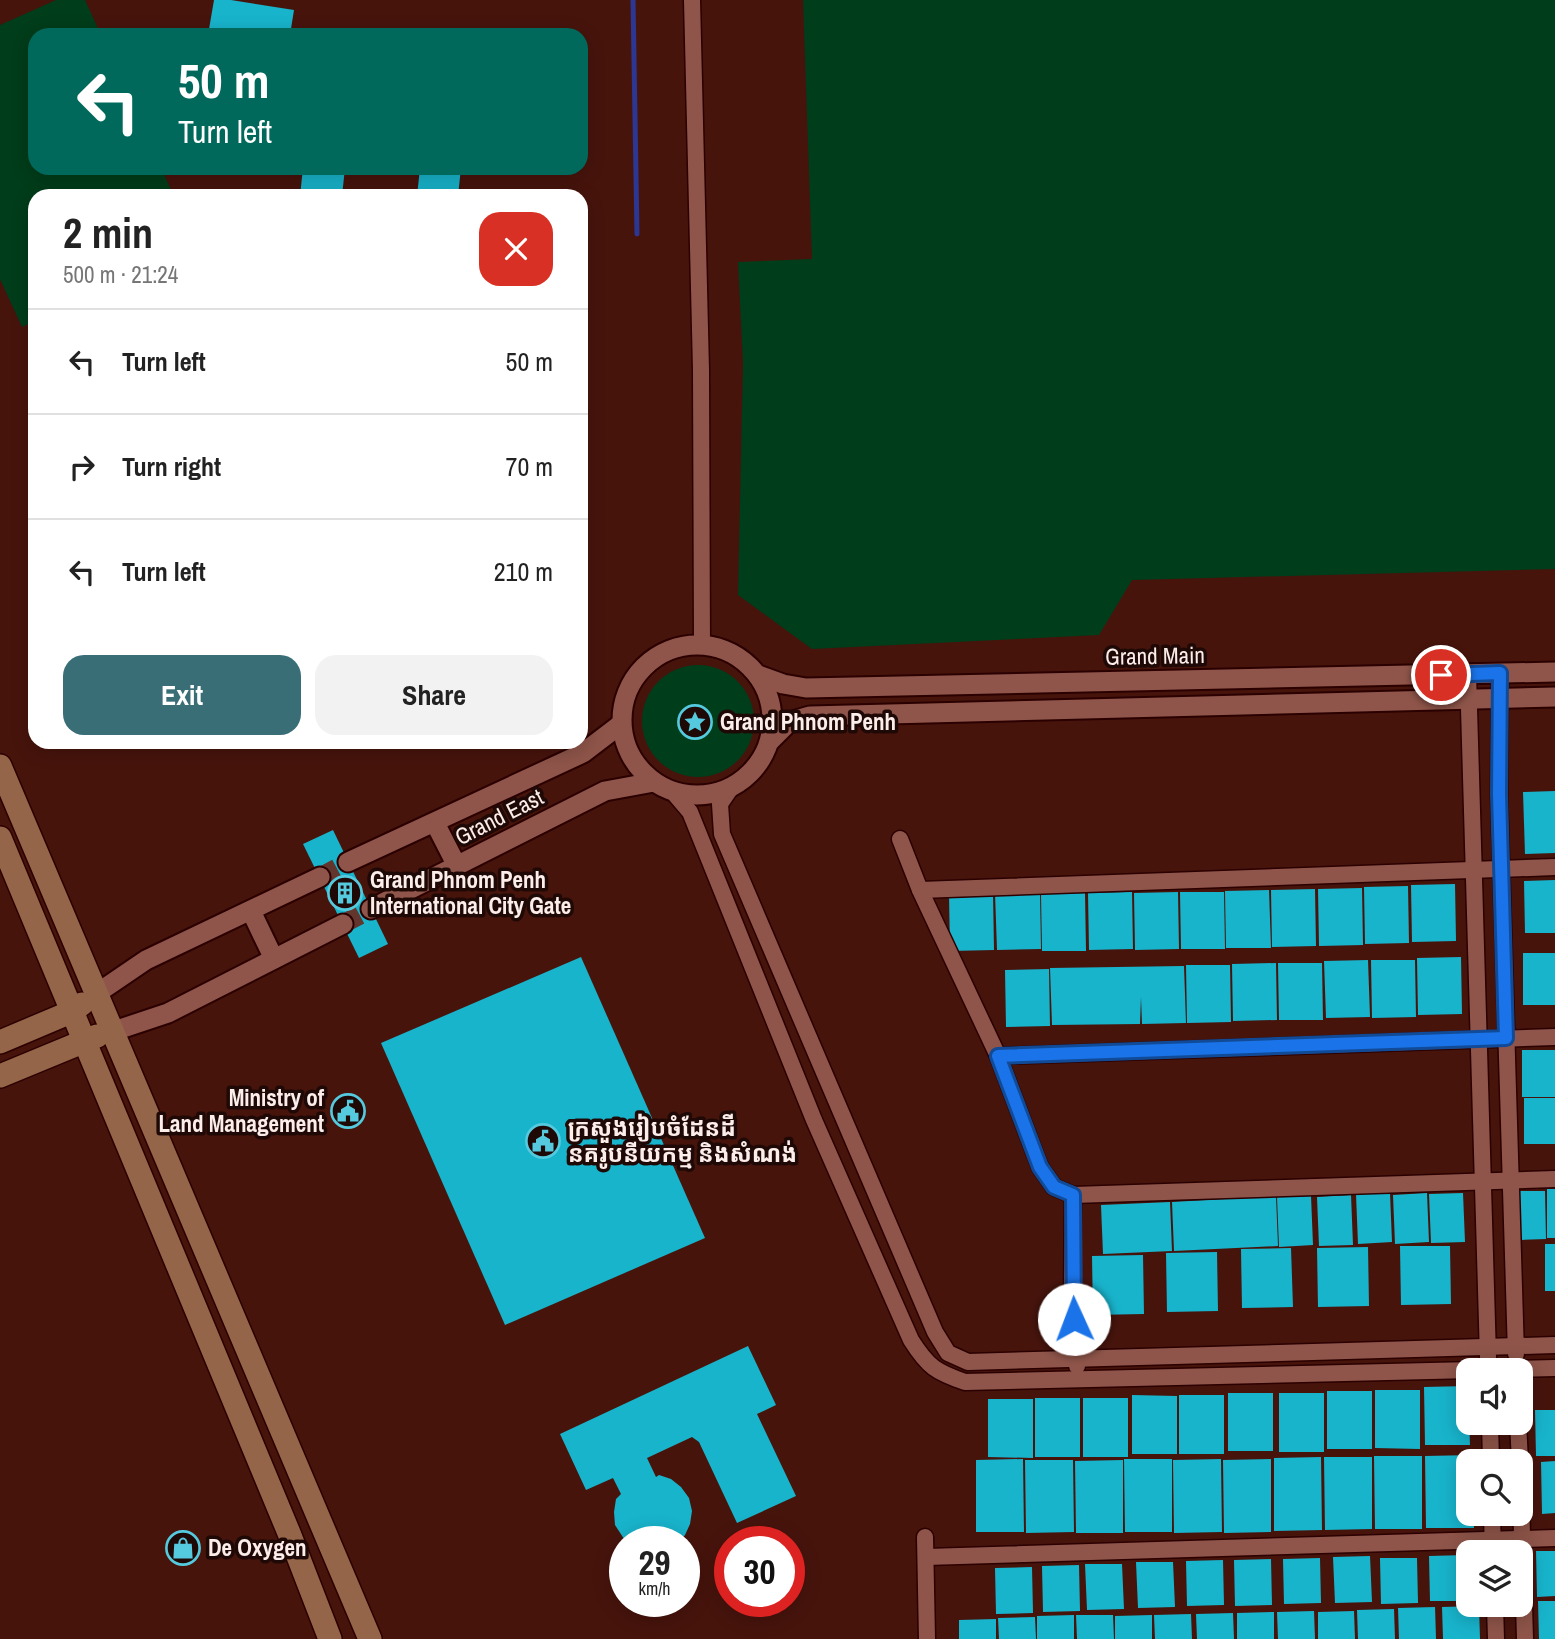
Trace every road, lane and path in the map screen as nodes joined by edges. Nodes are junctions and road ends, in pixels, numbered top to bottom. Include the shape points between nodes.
1 (692, 0) edge
2 (702, 645) junction
3 (1555, 672) edge
4 (1500, 673) junction
5 (1468, 674) junction
6 (758, 675) junction
7 (1555, 697) edge
8 (1469, 699) junction
9 (1500, 699) junction
10 (621, 724) junction
11 (770, 741) junction
12 (0, 766) edge
13 (654, 782) junction
14 (731, 788) junction
15 (673, 792) junction
16 (435, 823) junction
17 (900, 839) dead end
18 (2, 847) edge
19 (348, 862) tunnel mouth
20 (457, 866) junction
21 (1555, 867) edge
22 (1501, 868) junction
23 (1474, 869) junction
24 (320, 877) tunnel mouth
25 (920, 890) junction
26 (371, 909) tunnel mouth
27 (251, 911) junction
28 (343, 924) tunnel mouth
29 (274, 959) junction
30 (96, 994) junction
31 (71, 1012) junction
32 (111, 1031) junction
33 (1555, 1037) edge
34 (1506, 1038) junction
35 (1479, 1039) junction
36 (83, 1040) junction
37 (0, 1042) edge
38 (998, 1056) junction
39 (0, 1076) edge
40 (1555, 1179) edge
41 (1511, 1180) junction
42 (1483, 1181) junction
43 (1073, 1195) junction
44 (920, 1298) junction
45 (897, 1308) junction
46 (1555, 1345) edge
47 (1516, 1346) junction
48 (1488, 1347) junction
49 (954, 1356) junction
50 (1488, 1358) edge
51 (1517, 1358) edge
52 (1077, 1359) junction
53 (1555, 1368) edge
54 (1533, 1369) edge
55 (1456, 1371) edge
56 (942, 1374) junction
57 (1077, 1379) junction
58 (1522, 1526) edge
59 (925, 1537) dead end
60 (1555, 1538) edge
61 (1522, 1540) joint
62 (1456, 1547) edge
63 (926, 1557) junction
64 (1495, 1617) edge
65 (1524, 1617) edge
66 (330, 1639) edge
67 (370, 1639) edge
68 (927, 1639) edge
69 (1496, 1639) edge
70 (1525, 1639) edge

1 - 2 street
2 - 6 street via 723,649
2 - 10 street via 676,648 642,668 629,686
3 - 4 street, Grand Main
4 - 5 street, Grand Main
4 - 9 street
5 - 6 street, Grand Main via 806,688
5 - 8 street
6 - 11 street via 773,714
7 - 9 street
8 - 9 street
8 - 11 street via 810,716 789,722
8 - 23 street
9 - 22 street
10 - 13 street via 627,748
10 - 16 street, Grand East via 583,753
11 - 14 street via 759,764
12 - 30 main road
13 - 15 street
13 - 20 street, Grand East via 605,791
14 - 15 street via 696,796
14 - 44 street via 720,804 723,834
15 - 45 street via 690,812 814,1120
16 - 19 street, Grand East
16 - 20 street
17 - 25 street
18 - 31 main road
20 - 26 street, Grand East
21 - 22 street
22 - 23 street
22 - 34 street
23 - 25 street
23 - 35 street
24 - 27 street
25 - 38 street
27 - 29 street
27 - 30 street via 146,960
28 - 29 street
29 - 32 street via 168,1013
30 - 31 main road
30 - 32 main road
31 - 36 main road
31 - 37 main road
32 - 36 main road
32 - 67 main road
33 - 34 street
34 - 35 street
34 - 41 street
35 - 38 street
35 - 42 street
36 - 39 main road
36 - 66 main road
38 - 43 street via 1040,1167 1054,1187
40 - 41 street
41 - 42 street
41 - 47 street
42 - 43 street
42 - 48 street
43 - 52 street via 1072,1300
44 - 45 street
44 - 49 street via 935,1332
45 - 56 street via 923,1360
46 - 47 street
47 - 48 street
47 - 51 street
48 - 50 street
48 - 52 street
49 - 52 street via 968,1362
49 - 56 street
52 - 57 street
53 - 54 street
55 - 57 street
56 - 57 street via 965,1382
58 - 61 street
59 - 63 street
60 - 61 street
62 - 63 street
63 - 68 street
64 - 69 street
65 - 70 street

